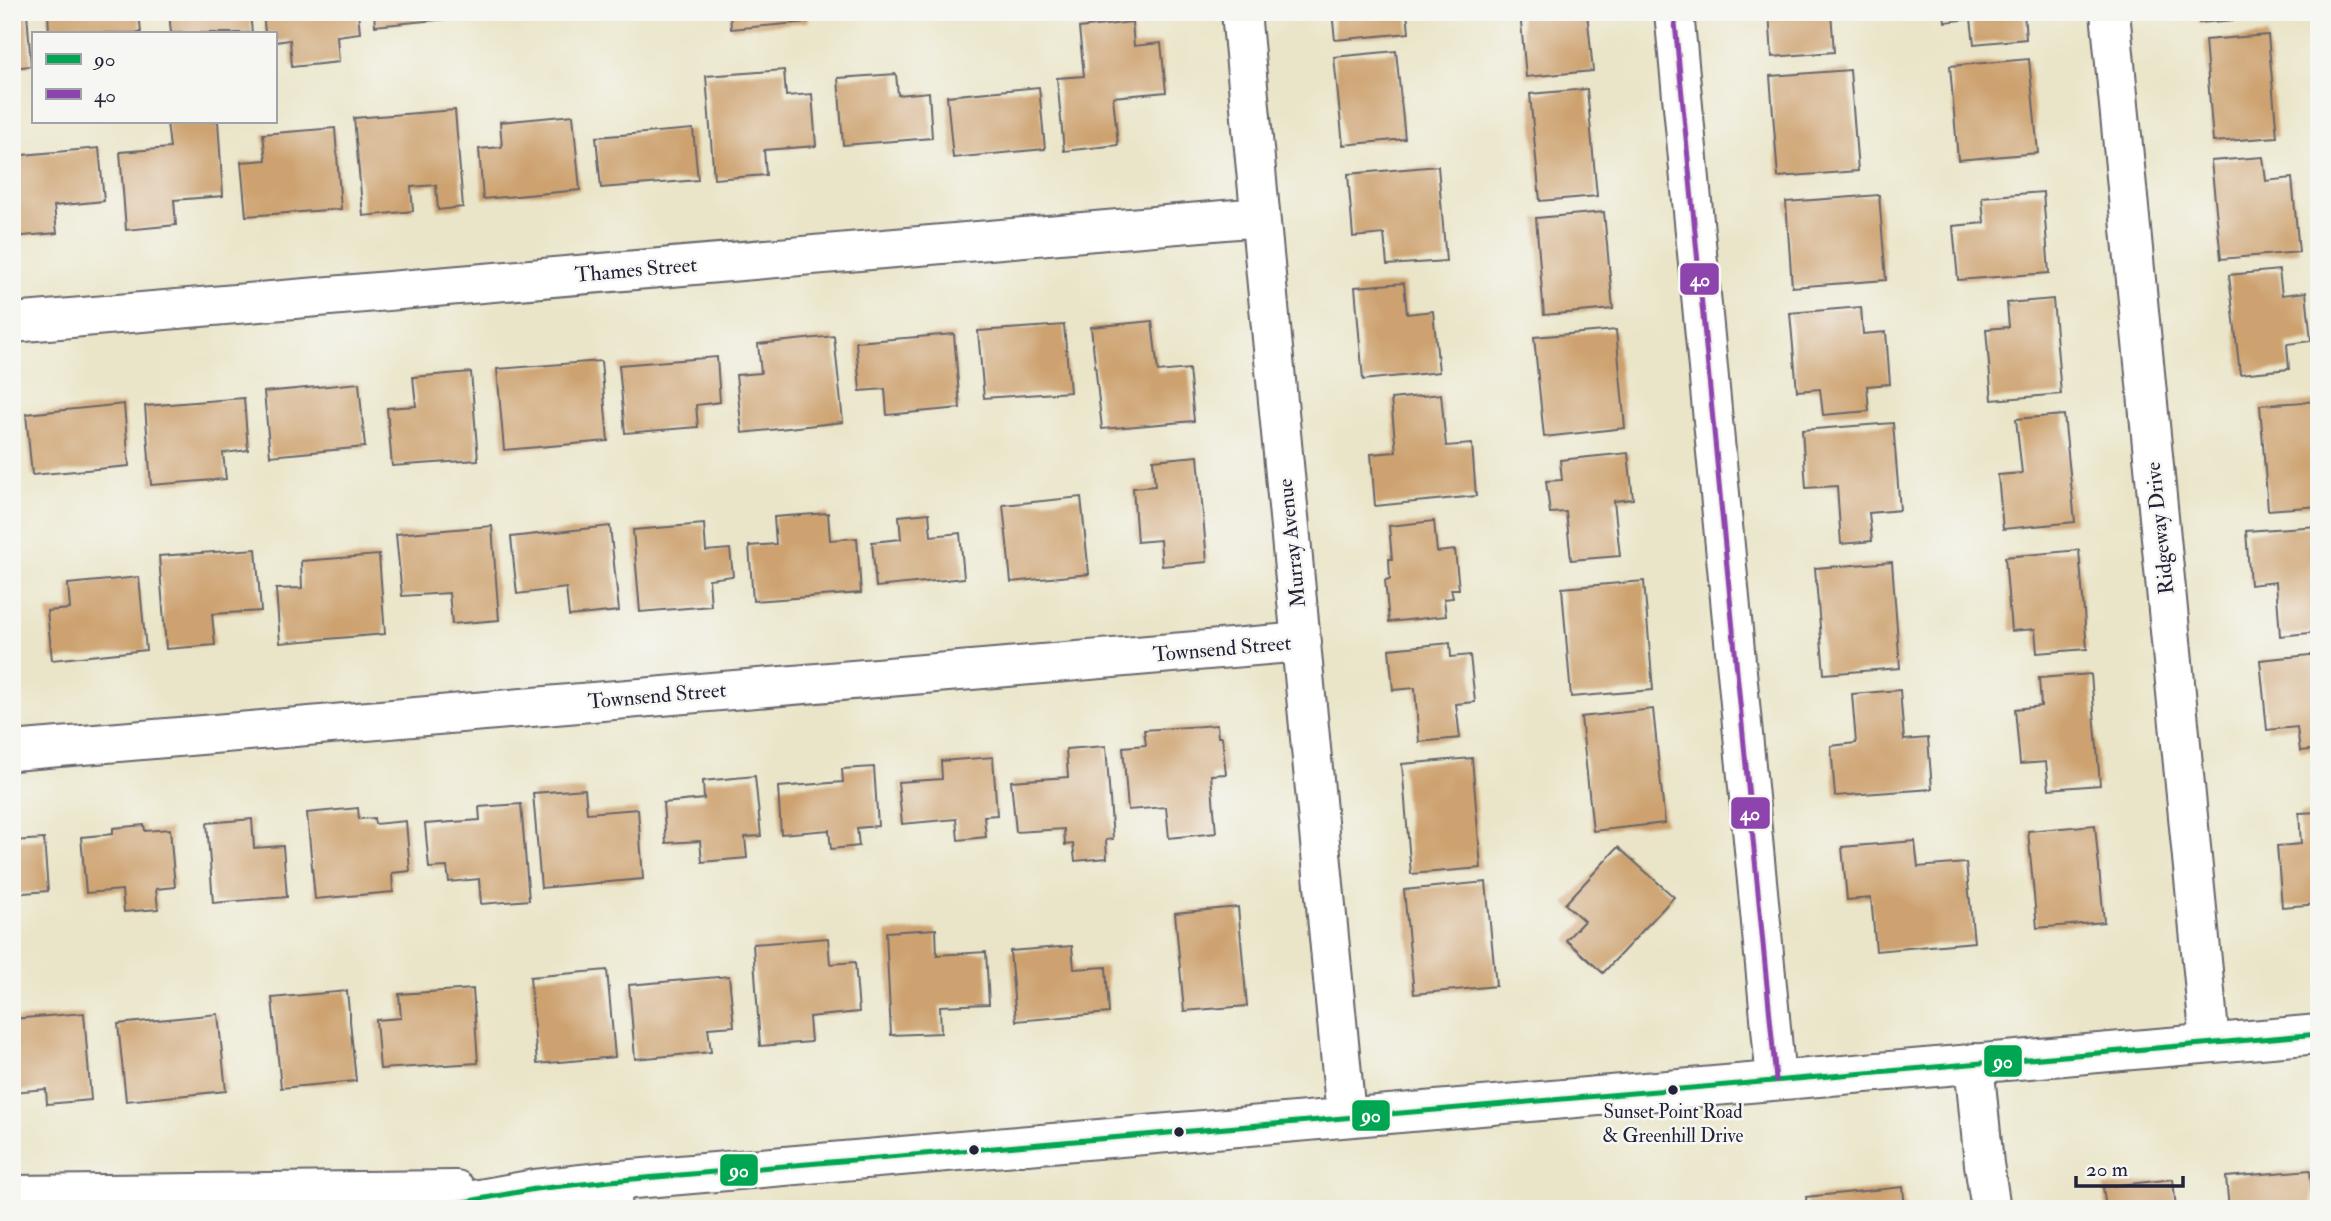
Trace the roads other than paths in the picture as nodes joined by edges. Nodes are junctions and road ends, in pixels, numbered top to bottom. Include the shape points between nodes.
1 (1241, 12) edge
2 (1674, 12) edge
3 (2110, 12) edge
4 (1260, 217) junction
5 (12, 323) edge
6 (1302, 642) junction
7 (12, 751) edge
8 (2319, 1034) edge
9 (2210, 1043) junction
10 (1974, 1063) junction
11 (1776, 1080) junction
12 (1346, 1116) junction
13 (535, 1189) junction
14 (145, 1194) junction
15 (12, 1195) edge
16 (612, 1195) edge
17 (63, 1209) edge
18 (425, 1209) edge
19 (1991, 1209) edge

1 - 4 street, Murray Avenue
2 - 11 street
3 - 9 street, Ridgeway Drive
4 - 5 street, Thames Street
4 - 6 street, Murray Avenue
6 - 7 street, Townsend Street
6 - 12 street, Murray Avenue
8 - 9 street
9 - 10 street
10 - 11 street
10 - 19 street
11 - 12 street
12 - 16 street
13 - 14 street
13 - 16 street
13 - 18 street
14 - 15 street
14 - 17 street

